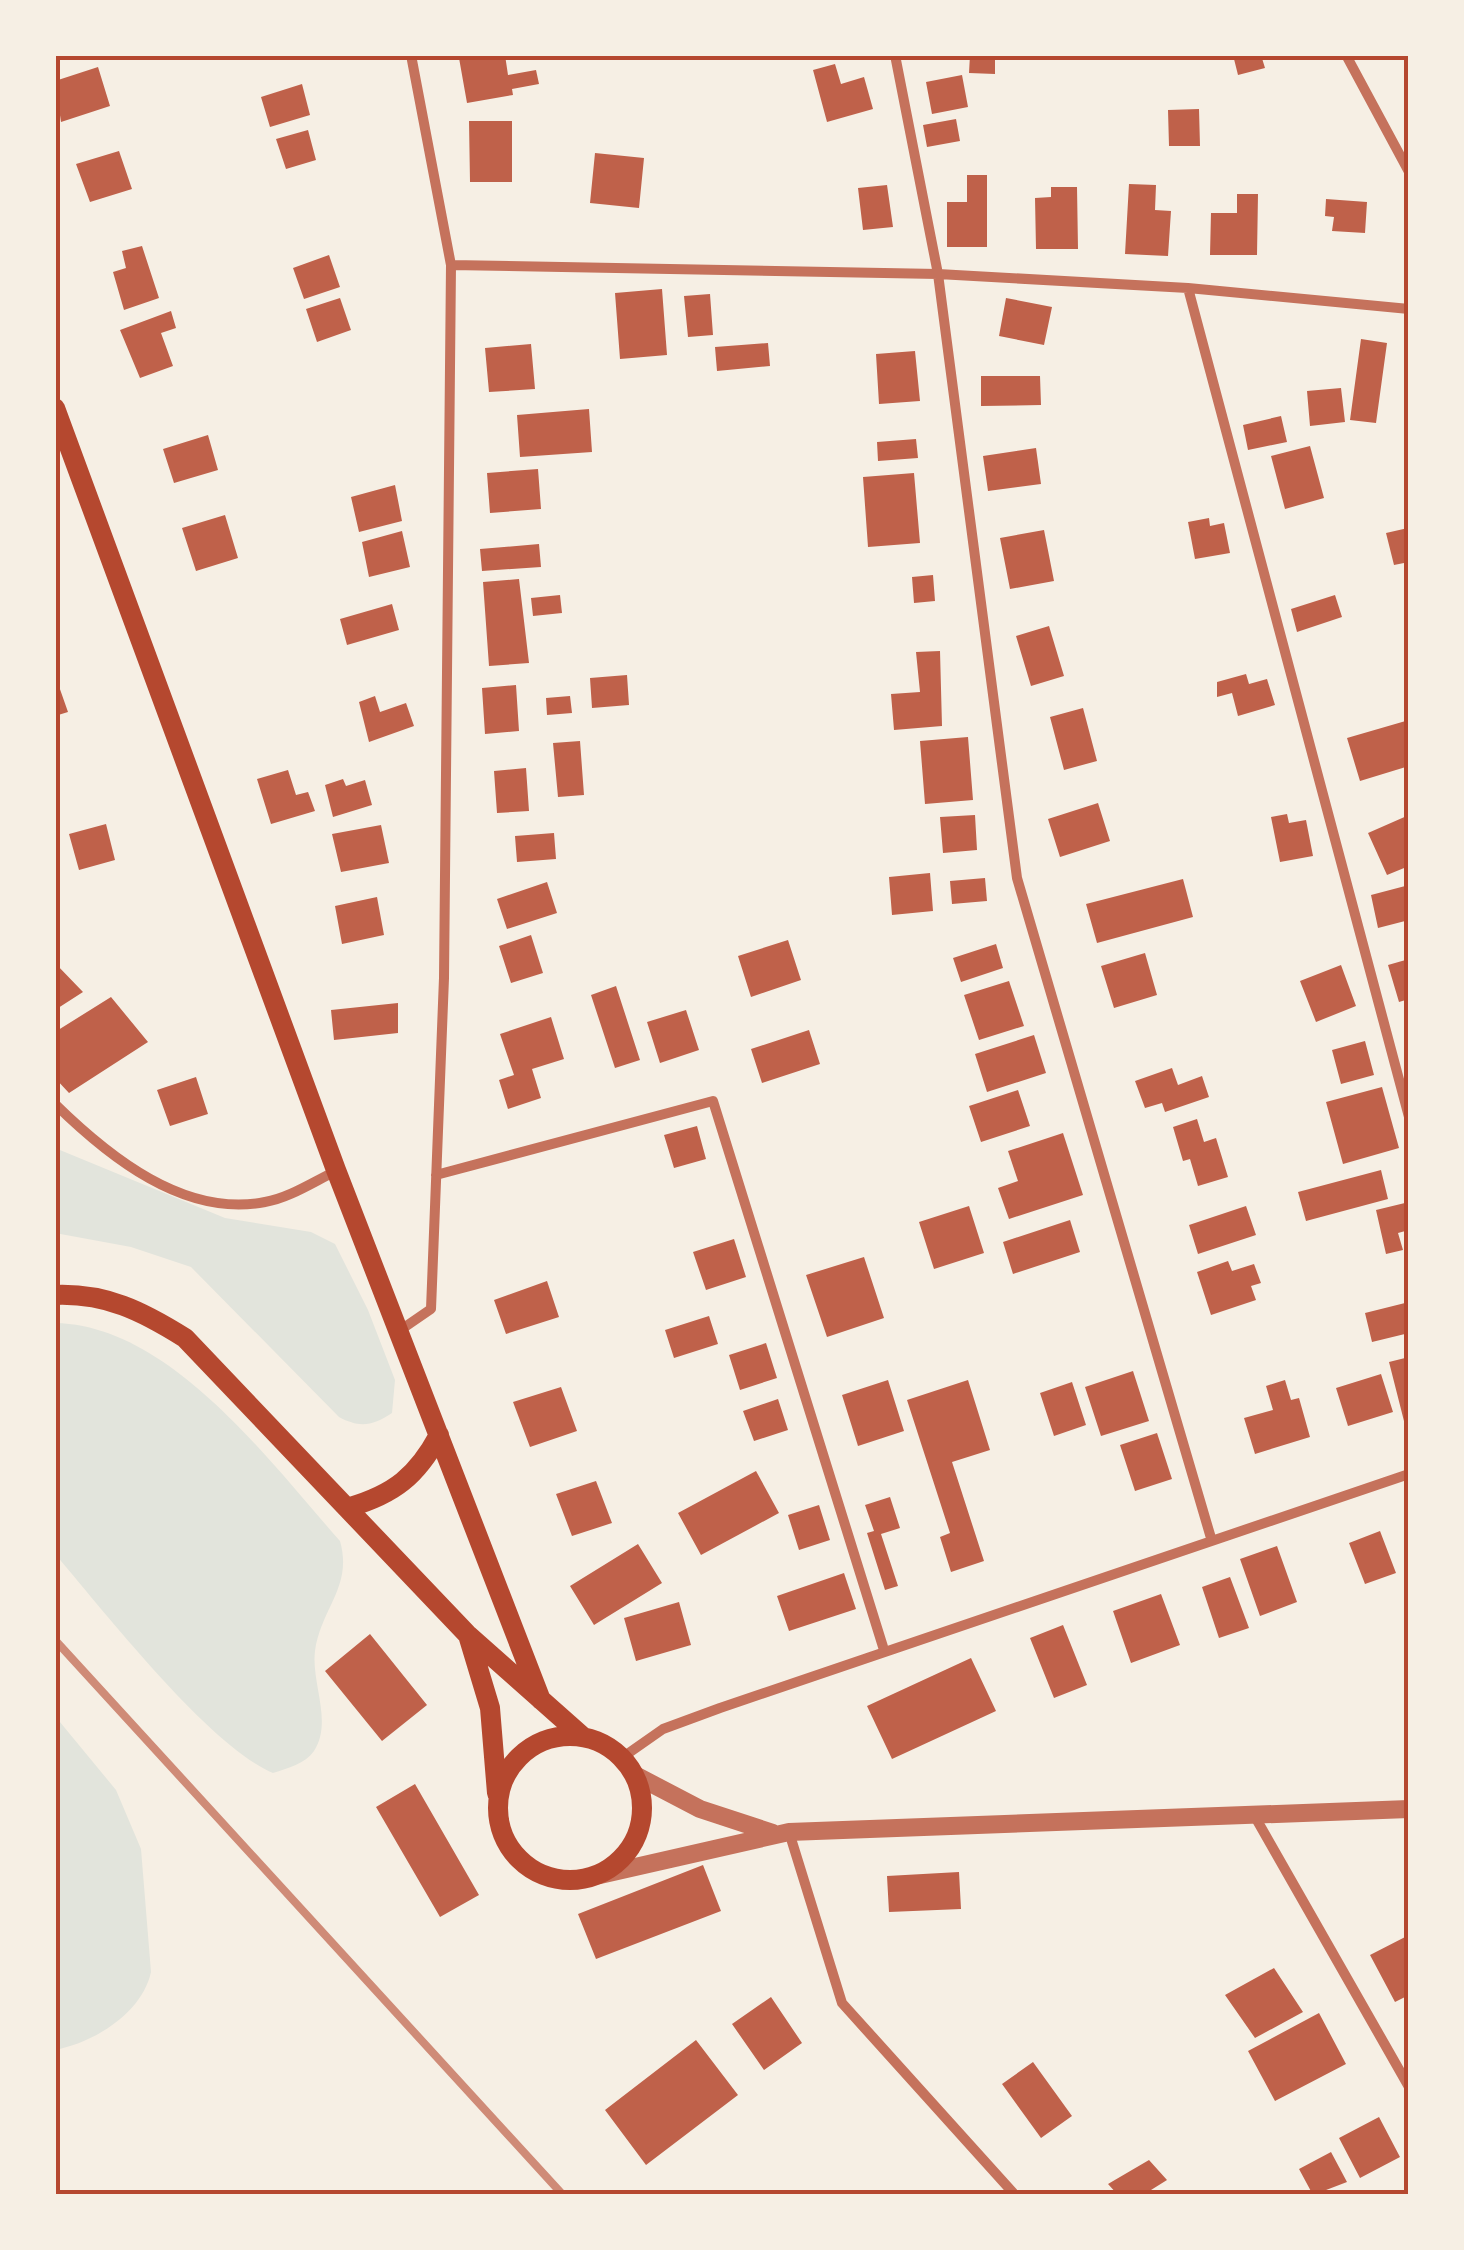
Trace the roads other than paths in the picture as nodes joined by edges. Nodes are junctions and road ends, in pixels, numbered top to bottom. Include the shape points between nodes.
1 (411, 55) edge
2 (895, 55) edge
3 (1346, 55) edge
4 (1409, 172) edge
5 (452, 264) junction
6 (938, 274) junction
7 (1188, 288) junction
8 (1409, 309) edge
9 (55, 408) edge
10 (55, 1104) edge
11 (1409, 1117) edge
12 (336, 1170) junction
13 (436, 1175) junction
14 (55, 1296) edge
15 (398, 1332) junction
16 (439, 1434) junction
17 (1409, 1474) edge
18 (350, 1507) junction
19 (1211, 1538) junction
20 (467, 1634) junction
21 (884, 1650) junction
22 (542, 1700) junction
23 (582, 1736) junction
24 (629, 1766) junction
25 (498, 1802) junction
26 (1409, 1809) edge
27 (1254, 1815) junction
28 (782, 1833) junction
29 (600, 1874) junction
30 (1409, 2087) edge
31 (1015, 2195) edge

1 - 5 street
2 - 6 street
3 - 4 street
5 - 6 street
5 - 13 street
6 - 7 street
6 - 19 street via 1017,878
7 - 8 street
7 - 11 street
9 - 12 main road
10 - 12 street via 110,1156 208,1201 265,1202
12 - 15 main road
13 - 15 street via 431,1309
13 - 21 street via 713,1100
14 - 18 main road via 90,1294 125,1305 185,1338
15 - 16 main road
16 - 18 main road via 413,1476 382,1498
16 - 22 main road
17 - 19 street
18 - 20 main road
19 - 21 street
20 - 22 main road
20 - 25 main road via 490,1708
21 - 24 street via 663,1729
22 - 23 main road
23 - 24 main road via 606,1744
23 - 25 main road via 557,1736 525,1751 503,1778
24 - 28 street via 700,1810
24 - 29 main road via 642,1816 636,1840
25 - 29 main road via 510,1850 528,1868 576,1881
26 - 27 street
27 - 28 street
27 - 30 street
28 - 29 street
28 - 31 street via 842,2004

